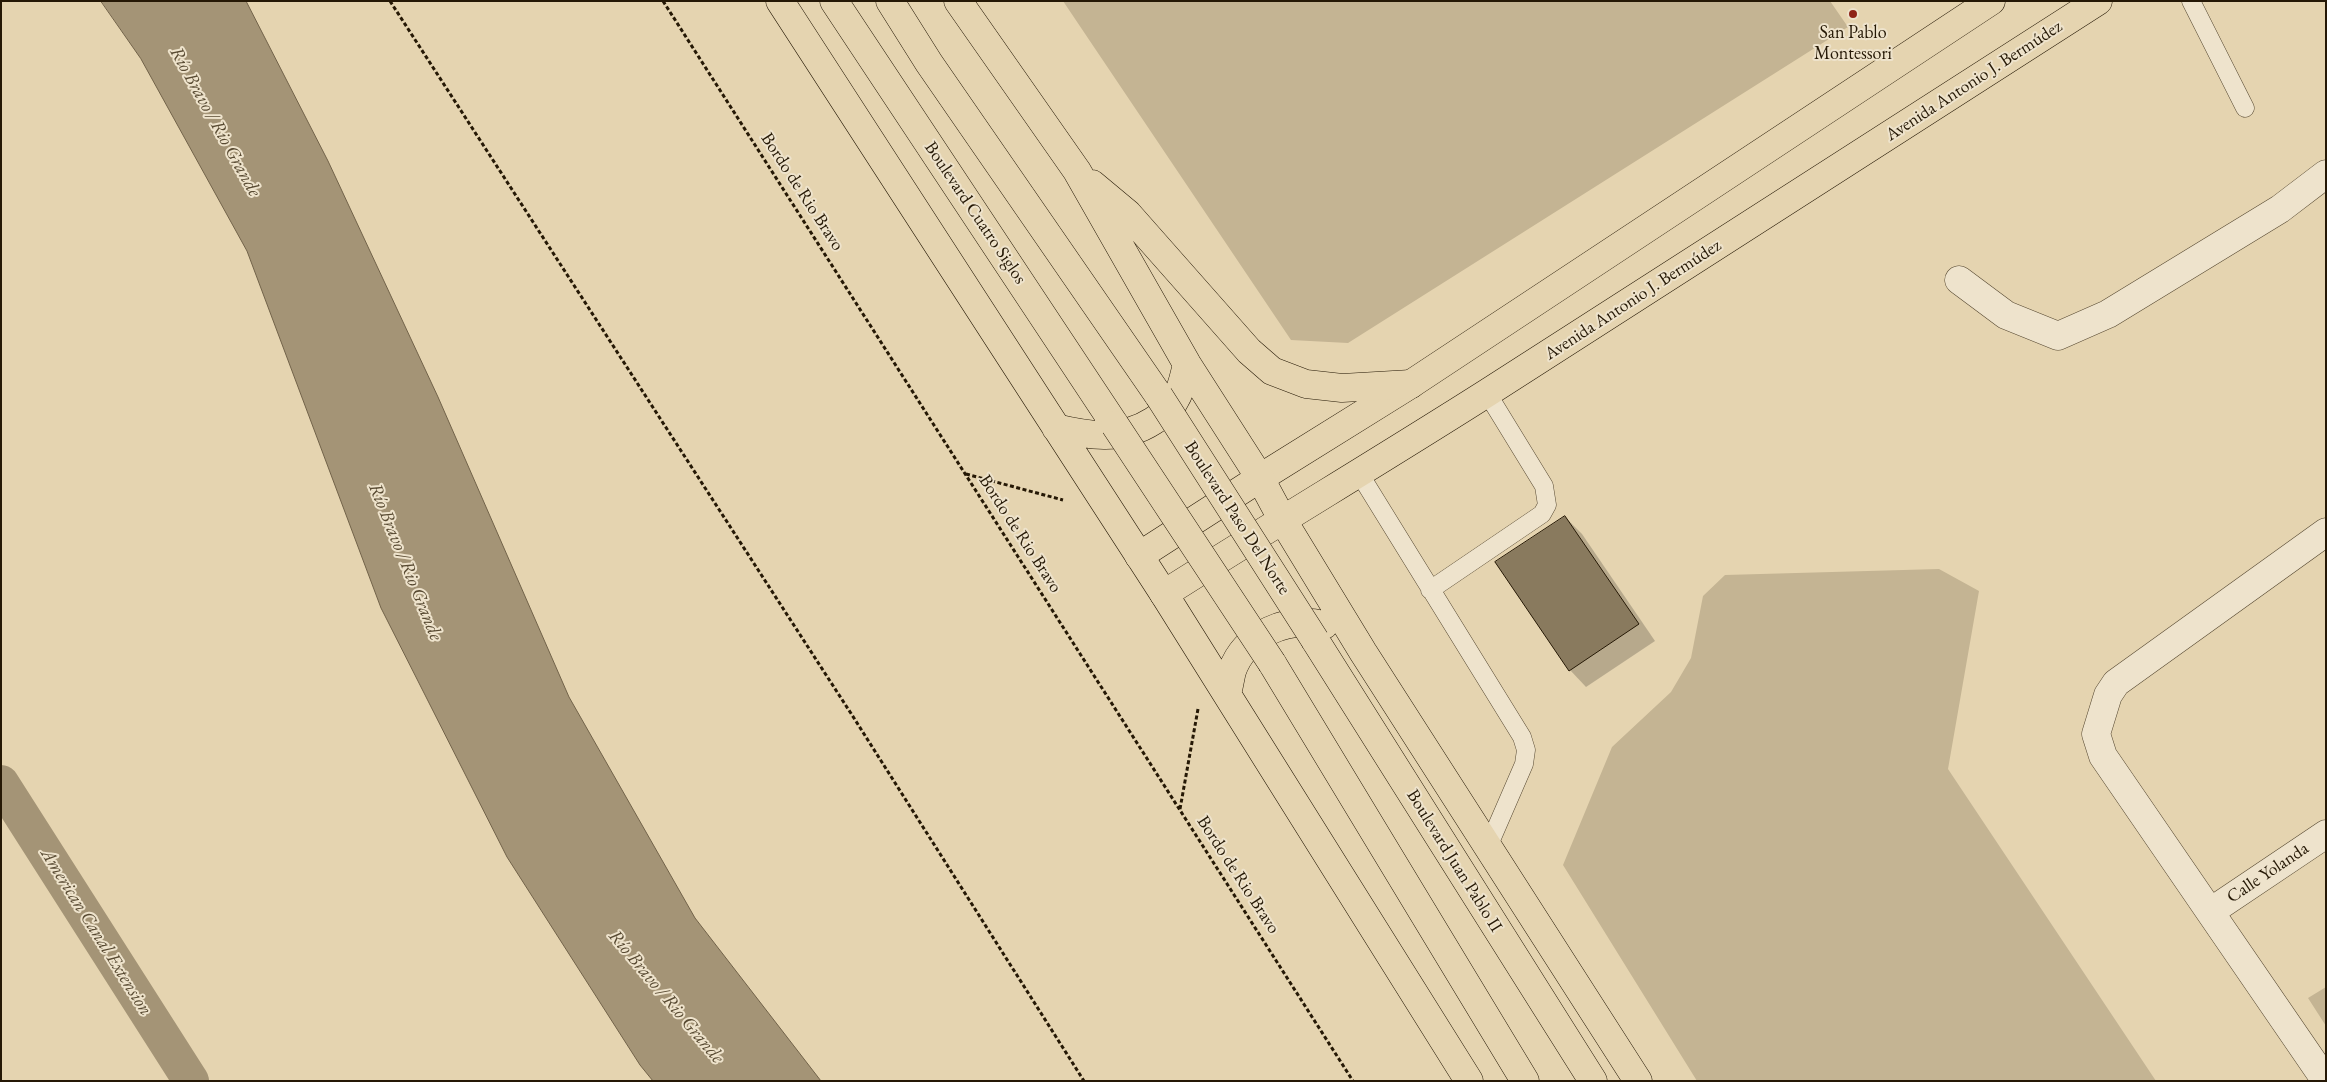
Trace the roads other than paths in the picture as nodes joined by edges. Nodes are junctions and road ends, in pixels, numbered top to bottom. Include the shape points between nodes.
1 (780, 1) edge
2 (834, 1) edge
3 (890, 1) edge
4 (958, 1) edge
5 (1991, 1) edge
6 (2098, 1) edge
7 (2191, 1) edge
8 (2245, 108) dead end
9 (1077, 171) junction
10 (2326, 174) edge
11 (1959, 280) dead end
12 (1188, 364) junction
13 (1410, 384) junction
14 (1487, 393) junction
15 (1056, 428) junction
16 (1360, 473) junction
17 (1260, 478) junction
18 (1282, 519) junction
19 (2326, 532) edge
20 (1139, 556) junction
21 (1430, 590) junction
22 (1164, 594) junction
23 (1315, 640) joint
24 (1356, 641) junction
25 (1227, 694) junction
26 (2326, 834) edge
27 (1488, 847) junction
28 (2210, 912) junction
29 (2326, 1080) edge
30 (1470, 1081) edge
31 (1525, 1081) edge
32 (1593, 1081) edge
33 (1638, 1081) edge

1 - 15 main road
2 - 31 main road, Boulevard Cuatro Siglos, bridge via 1272,663
3 - 23 main road, Boulevard Paso Del Norte, bridge via 929,63 1158,396
4 - 9 main road
5 - 13 main road
6 - 14 main road, Avenida Antonio J. Bermúdez
7 - 8 lane
9 - 12 main road
9 - 13 main road via 1128,214 1249,351 1272,371 1306,384 1342,388
10 - 11 street via 2280,208 2108,314 2058,336 2006,315
12 - 15 main road via 1175,402 1164,414 1137,430 1120,435 1086,435
12 - 17 main road
13 - 17 main road
14 - 16 main road, Avenida Antonio J. Bermúdez
14 - 21 lane via 1544,486 1547,505 1542,514
15 - 20 main road
16 - 18 main road, Avenida Antonio J. Bermúdez
16 - 21 lane
17 - 18 main road
17 - 20 main road
18 - 22 main road, Avenida Antonio J. Bermúdez
18 - 24 main road
19 - 28 street via 2116,683 2103,710 2096,734 2103,756
20 - 22 main road
21 - 27 lane via 1522,737 1526,750 1518,780
22 - 25 main road
23 - 32 main road, Boulevard Juan Pablo II
24 - 25 main road via 1336,628 1312,622 1287,624 1264,633 1245,649 1232,670
24 - 27 main road
25 - 30 main road
26 - 28 street, Calle Yolanda
27 - 33 main road
28 - 29 street

